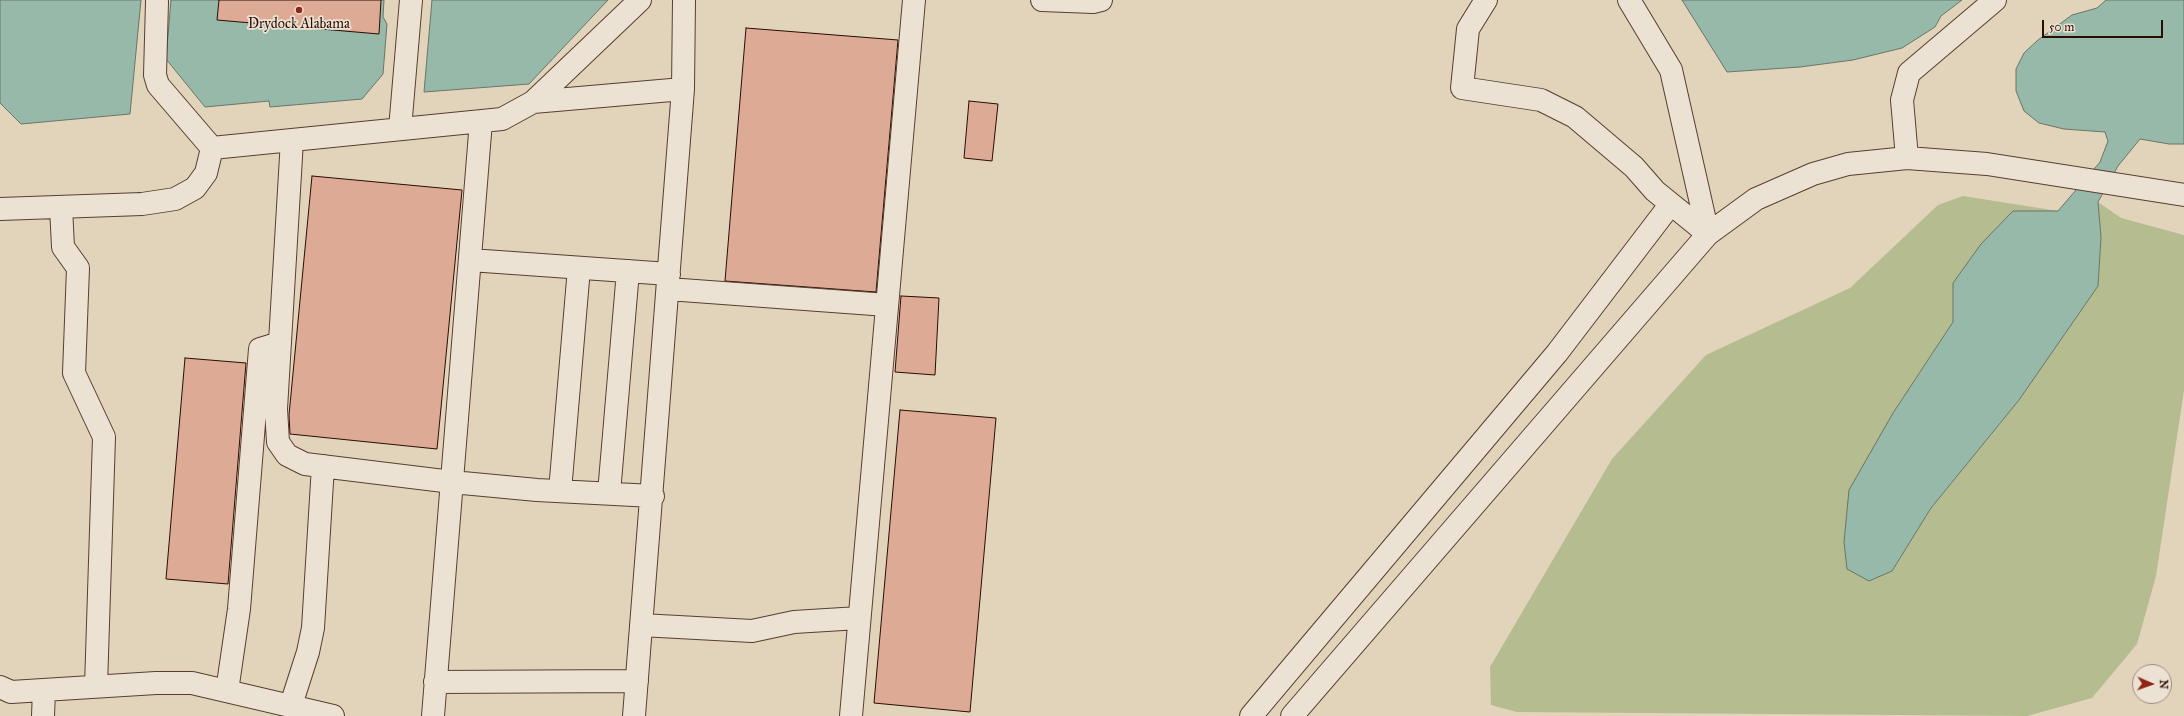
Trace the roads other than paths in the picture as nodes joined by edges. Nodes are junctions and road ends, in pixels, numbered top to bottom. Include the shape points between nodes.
1 (411, 0) edge
2 (640, 0) edge
3 (684, 0) edge
4 (914, 0) edge
5 (1042, 0) edge
6 (1101, 0) edge
7 (1486, 0) edge
8 (1629, 0) edge
9 (1995, 0) edge
10 (157, 2) dead end
11 (683, 89) junction
12 (533, 102) junction
13 (481, 121) junction
14 (400, 129) junction
15 (292, 140) junction
16 (212, 148) junction
17 (1907, 158) junction
18 (2184, 195) edge
19 (1670, 205) junction
20 (61, 207) junction
21 (0, 209) edge
22 (1708, 234) junction
23 (470, 260) junction
24 (579, 268) junction
25 (628, 271) junction
26 (668, 281) junction
27 (887, 305) junction
28 (280, 343) junction
29 (323, 466) junction
30 (452, 482) junction
31 (560, 491) junction
32 (609, 494) junction
33 (653, 496) junction
34 (859, 618) junction
35 (641, 625) junction
36 (637, 681) junction
37 (435, 682) junction
38 (96, 686) junction
39 (0, 687) edge
40 (44, 690) junction
41 (228, 691) junction
42 (291, 705) junction
43 (43, 716) edge
44 (333, 716) edge
45 (433, 716) edge
46 (634, 716) edge
47 (851, 716) edge
48 (1251, 716) edge
49 (1292, 716) edge

1 - 14 street
2 - 12 street
3 - 11 street
4 - 27 street
5 - 6 street
7 - 19 street via 1468,29 1462,88 1541,100 1575,117 1634,167
8 - 22 street via 1671,70
9 - 17 street via 1909,73 1902,100
10 - 16 street via 155,75 158,85
11 - 12 street
11 - 26 street
12 - 13 street via 502,118
13 - 14 street
13 - 23 street
14 - 15 street
15 - 16 street
15 - 28 street
16 - 20 street via 206,173 195,188 175,199 142,204
17 - 18 street via 1955,161 2083,178
17 - 22 street via 1848,164 1813,174 1756,199
19 - 22 street
19 - 48 street via 1557,352
20 - 21 street
20 - 38 street via 63,246 78,268 74,373 104,437
22 - 49 street
23 - 24 street
23 - 30 street
24 - 25 street
24 - 31 street
25 - 26 street
25 - 32 street
26 - 27 street
26 - 33 street
27 - 34 street
28 - 29 street via 276,409 278,442 287,455 305,464
28 - 41 street via 260,349 239,609
29 - 30 street
29 - 42 street via 313,628
30 - 31 street
30 - 37 street
31 - 32 street
32 - 33 street
33 - 35 street
34 - 35 street via 794,622 752,631
34 - 47 street
35 - 36 street
36 - 37 street
36 - 46 street
37 - 45 street
38 - 40 street
38 - 41 street via 192,684
39 - 40 street via 11,692
40 - 43 street
41 - 42 street
42 - 44 street

